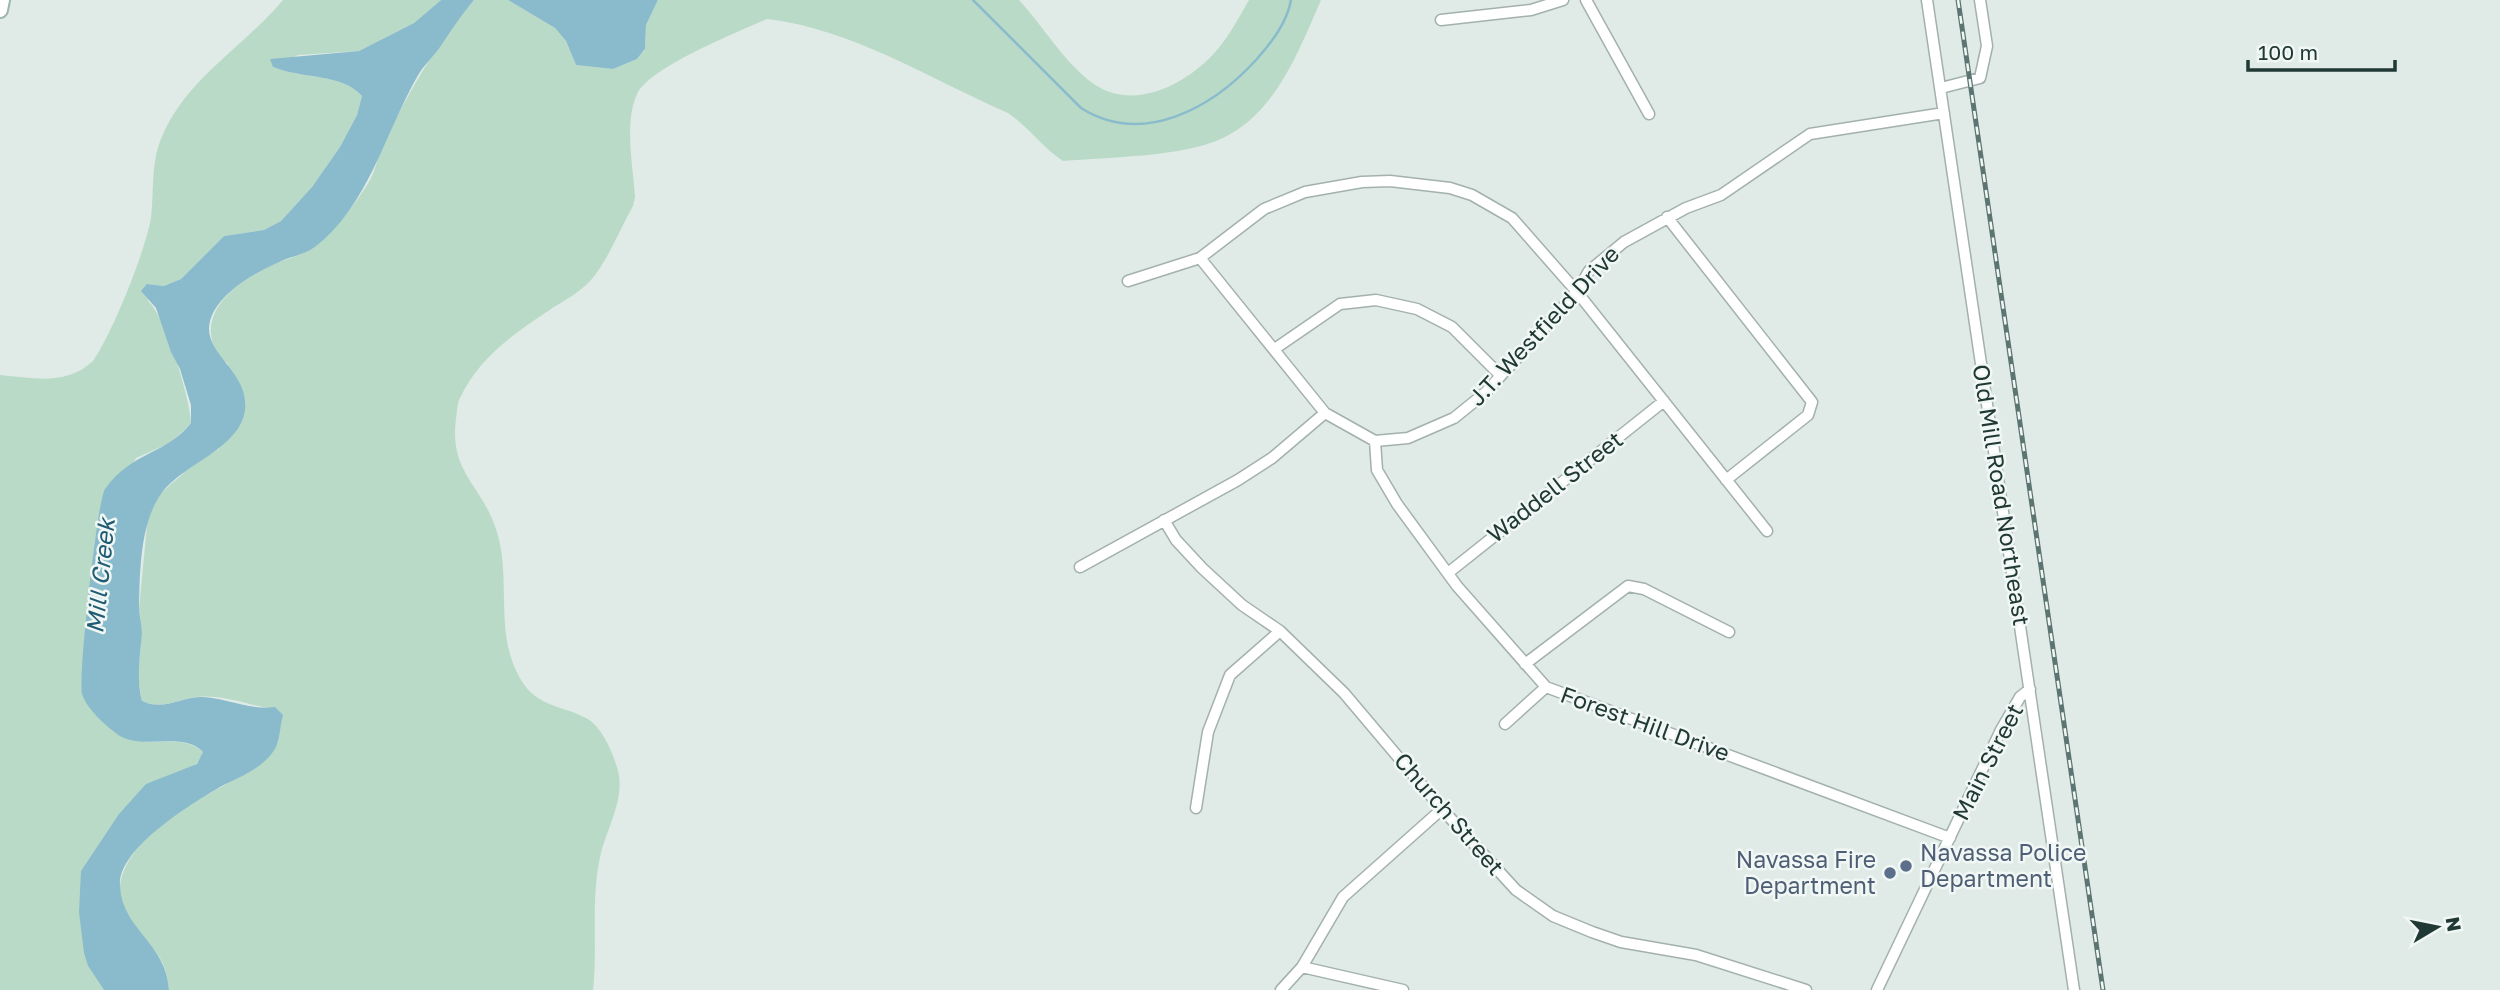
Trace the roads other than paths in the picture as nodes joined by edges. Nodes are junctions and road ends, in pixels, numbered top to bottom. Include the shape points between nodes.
1 (2, 0) edge
2 (1563, 0) edge
3 (1586, 0) edge
4 (1927, 0) edge
5 (1980, 0) edge
6 (0, 10) edge
7 (1441, 20) dead end
8 (1941, 88) junction
9 (1944, 113) junction
10 (1650, 114) dead end
11 (1667, 217) junction
12 (1200, 258) junction
13 (1128, 281) dead end
14 (1577, 292) junction
15 (1276, 348) junction
16 (1500, 375) junction
17 (1664, 401) junction
18 (1325, 412) junction
19 (1375, 441) junction
20 (1726, 480) junction
21 (1164, 520) junction
22 (1766, 531) dead end
23 (1080, 567) dead end
24 (1448, 573) junction
25 (1280, 631) junction
26 (1730, 632) dead end
27 (1525, 664) junction
28 (1546, 687) junction
29 (2030, 689) junction
30 (1505, 724) dead end
31 (1195, 808) dead end
32 (1442, 809) junction
33 (1950, 838) junction
34 (1302, 967) junction
35 (1281, 990) edge
36 (1403, 990) edge
37 (1806, 990) edge
38 (1877, 990) edge
39 (2074, 990) edge

1 - 6 main road
2 - 7 street via 1531,10
3 - 10 street
4 - 8 street, Old Mill Road Northeast
5 - 8 street via 1987,46 1980,78
8 - 9 street, Old Mill Road Northeast
9 - 11 street, J.T. Westfield Drive via 1811,134 1728,191
9 - 29 street, Old Mill Road Northeast
11 - 14 street, J.T. Westfield Drive via 1606,254
11 - 20 street via 1812,402 1808,415
12 - 13 street
12 - 14 street via 1248,220 1286,198 1334,186 1390,181 1450,187 1493,205 1512,218
12 - 15 street
14 - 16 street, J.T. Westfield Drive
14 - 17 street
15 - 16 street via 1340,304 1376,300 1417,309 1452,327
15 - 18 street
16 - 19 street, J.T. Westfield Drive via 1454,418 1408,438
17 - 20 street
17 - 24 street, Waddell Street
18 - 19 street
18 - 21 street via 1272,458
19 - 24 street, Forest Hill Drive via 1377,470
20 - 22 street
21 - 23 street
21 - 25 street, Church Street via 1202,568 1242,605
24 - 27 street, Forest Hill Drive
25 - 31 street via 1230,675 1208,732
25 - 32 street, Church Street via 1344,693
26 - 27 street via 1644,589 1628,586
27 - 28 street, Forest Hill Drive
28 - 30 street
28 - 33 street, Forest Hill Drive
29 - 33 street, Main Street via 2013,708
29 - 39 street, Old Mill Road Northeast
32 - 34 street via 1343,897
32 - 37 street, Church Street via 1516,890 1553,916 1621,942 1696,955
33 - 38 street, Main Street
34 - 35 street
34 - 36 street

